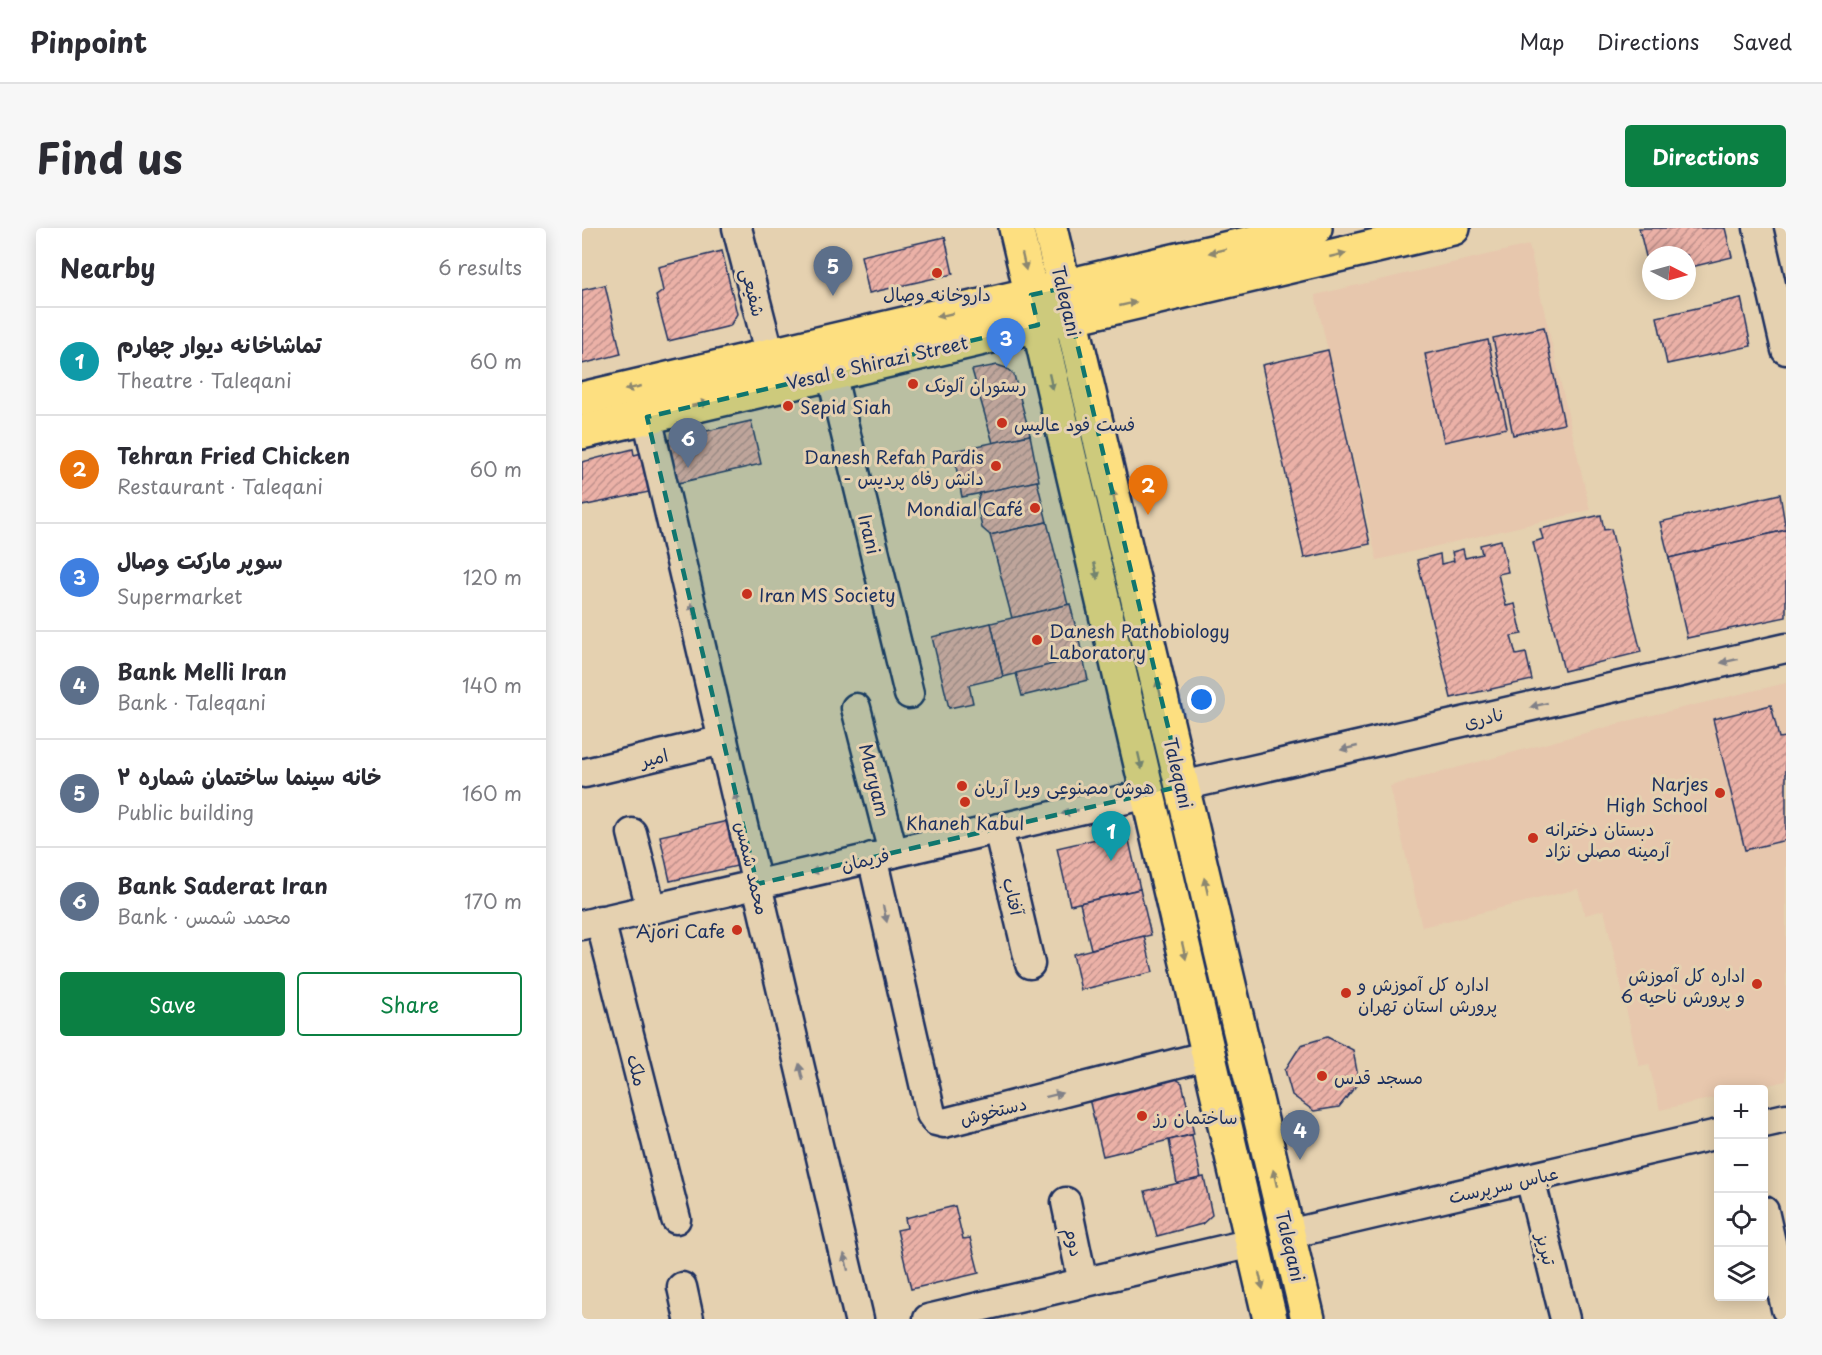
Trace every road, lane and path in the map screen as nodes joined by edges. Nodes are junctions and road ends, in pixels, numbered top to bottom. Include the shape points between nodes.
1 (738, 228) edge
2 (1016, 228) edge
3 (1050, 228) edge
4 (1453, 228) edge
5 (1758, 228) edge
6 (1297, 239) edge
7 (1067, 302) junction
8 (1035, 310) junction
9 (1786, 350) edge
10 (774, 371) junction
11 (831, 374) junction
12 (582, 399) edge
13 (647, 417) junction
14 (582, 432) edge
15 (1786, 648) edge
16 (909, 694) dead end
17 (856, 708) dead end
18 (723, 740) junction
19 (585, 773) dead end
20 (1182, 786) junction
21 (1148, 794) junction
22 (998, 828) junction
23 (632, 833) dead end
24 (883, 855) junction
25 (757, 884) junction
26 (651, 909) junction
27 (591, 922) edge
28 (1030, 964) dead end
29 (1209, 1055) junction
30 (1786, 1118) edge
31 (1768, 1122) edge
32 (1714, 1135) edge
33 (1530, 1178) junction
34 (1066, 1202) dead end
35 (676, 1219) dead end
36 (1768, 1229) edge
37 (1288, 1234) junction
38 (1252, 1243) junction
39 (1083, 1283) junction
40 (682, 1287) dead end
41 (1786, 1309) edge
42 (943, 1317) edge
43 (689, 1319) edge
44 (860, 1319) edge
45 (1270, 1319) edge
46 (1308, 1319) edge
47 (1565, 1319) edge

1 - 10 street, شفیعی
2 -> 8 main road, Taleqani
3 - 7 main road, Taleqani
6 -> 4 main road, Vesal e Shirazi Street
5 - 9 street
6 - 7 main road, Vesal e Shirazi Street
7 - 8 main road, Vesal e Shirazi Street
20 -> 7 main road, Taleqani
8 -> 10 main road, Vesal e Shirazi Street
8 - 11 main road, Vesal e Shirazi Street
8 -> 21 main road, Taleqani
10 - 11 main road, Vesal e Shirazi Street
10 -> 12 main road, Vesal e Shirazi Street
13 -> 10 main road, Vesal e Shirazi Street
11 - 16 street, Irani
13 - 14 main road, Vesal e Shirazi Street
18 -> 13 street, محمد شمس
15 -> 20 street, نادری
17 - 24 street, Maryam
18 - 19 street, امیر
25 -> 18 street, محمد شمس
20 - 21 main road
37 -> 20 main road, Taleqani
21 -> 22 street, فریمان
21 -> 29 main road, Taleqani
22 - 24 street, فریمان
22 - 28 street, آفتاب
23 - 26 street
24 -> 25 street, فریمان
24 -> 29 street, دستخوش via 931,1114 936,1121 944,1123
25 - 26 street, فریمان
44 -> 25 street, محمد شمس
26 - 27 street, فریمان
27 - 35 street, ملک
29 - 38 main road, Taleqani
30 - 31 street
32 - 33 street, عباس سرپرست
33 - 37 street, عباس سرپرست
33 - 47 street, تبریز
34 - 39 street, دوم
36 - 41 street
37 - 38 main road
37 - 46 main road, Taleqani
38 - 39 street
38 -> 45 main road, Taleqani
39 - 42 street
40 - 43 street

